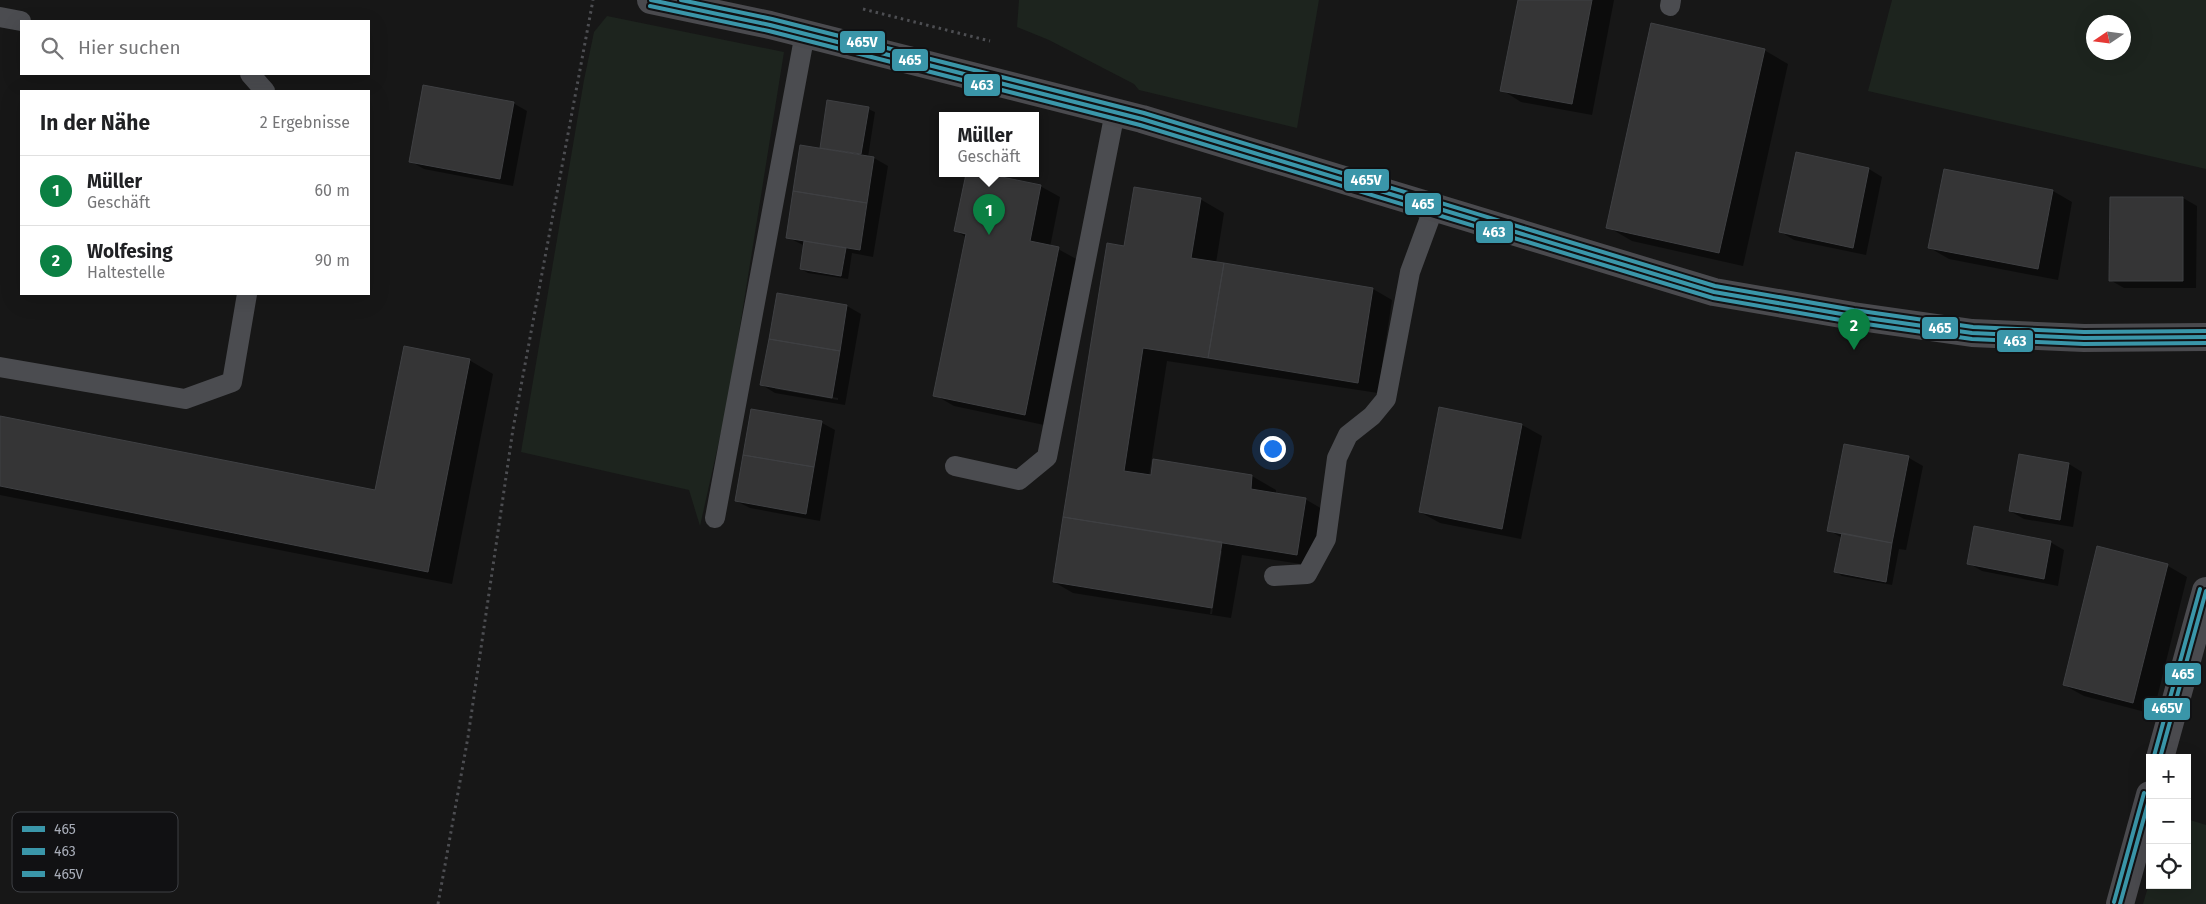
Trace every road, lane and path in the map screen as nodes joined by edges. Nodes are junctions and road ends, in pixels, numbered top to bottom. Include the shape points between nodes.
1 (593, 0) edge
2 (651, 0) edge
3 (0, 17) edge
4 (20, 21) edge
5 (805, 33) junction
6 (251, 75) edge
7 (264, 90) edge
8 (1115, 112) junction
9 (1434, 207) junction
10 (247, 295) edge
11 (2206, 337) edge
12 (0, 367) edge
13 (955, 466) dead end
14 (715, 518) dead end
15 (1274, 576) dead end
16 (2206, 591) edge
17 (2200, 640) edge
18 (2161, 754) edge
19 (2149, 799) edge
20 (438, 904) edge
21 (2120, 904) edge

1 - 20 path via 513,429 468,737
2 - 5 main road
3 - 4 lane
5 - 8 main road
5 - 14 lane
6 - 7 lane
8 - 9 main road
8 - 13 lane via 1047,457 1019,480
9 - 11 main road via 1714,292 1853,316 1972,333 2084,338
9 - 15 lane via 1410,272 1386,399 1372,416 1348,435 1337,458 1326,539 1307,574
10 - 12 lane via 232,382 185,399
16 - 17 main road
17 - 18 main road
19 - 21 main road

